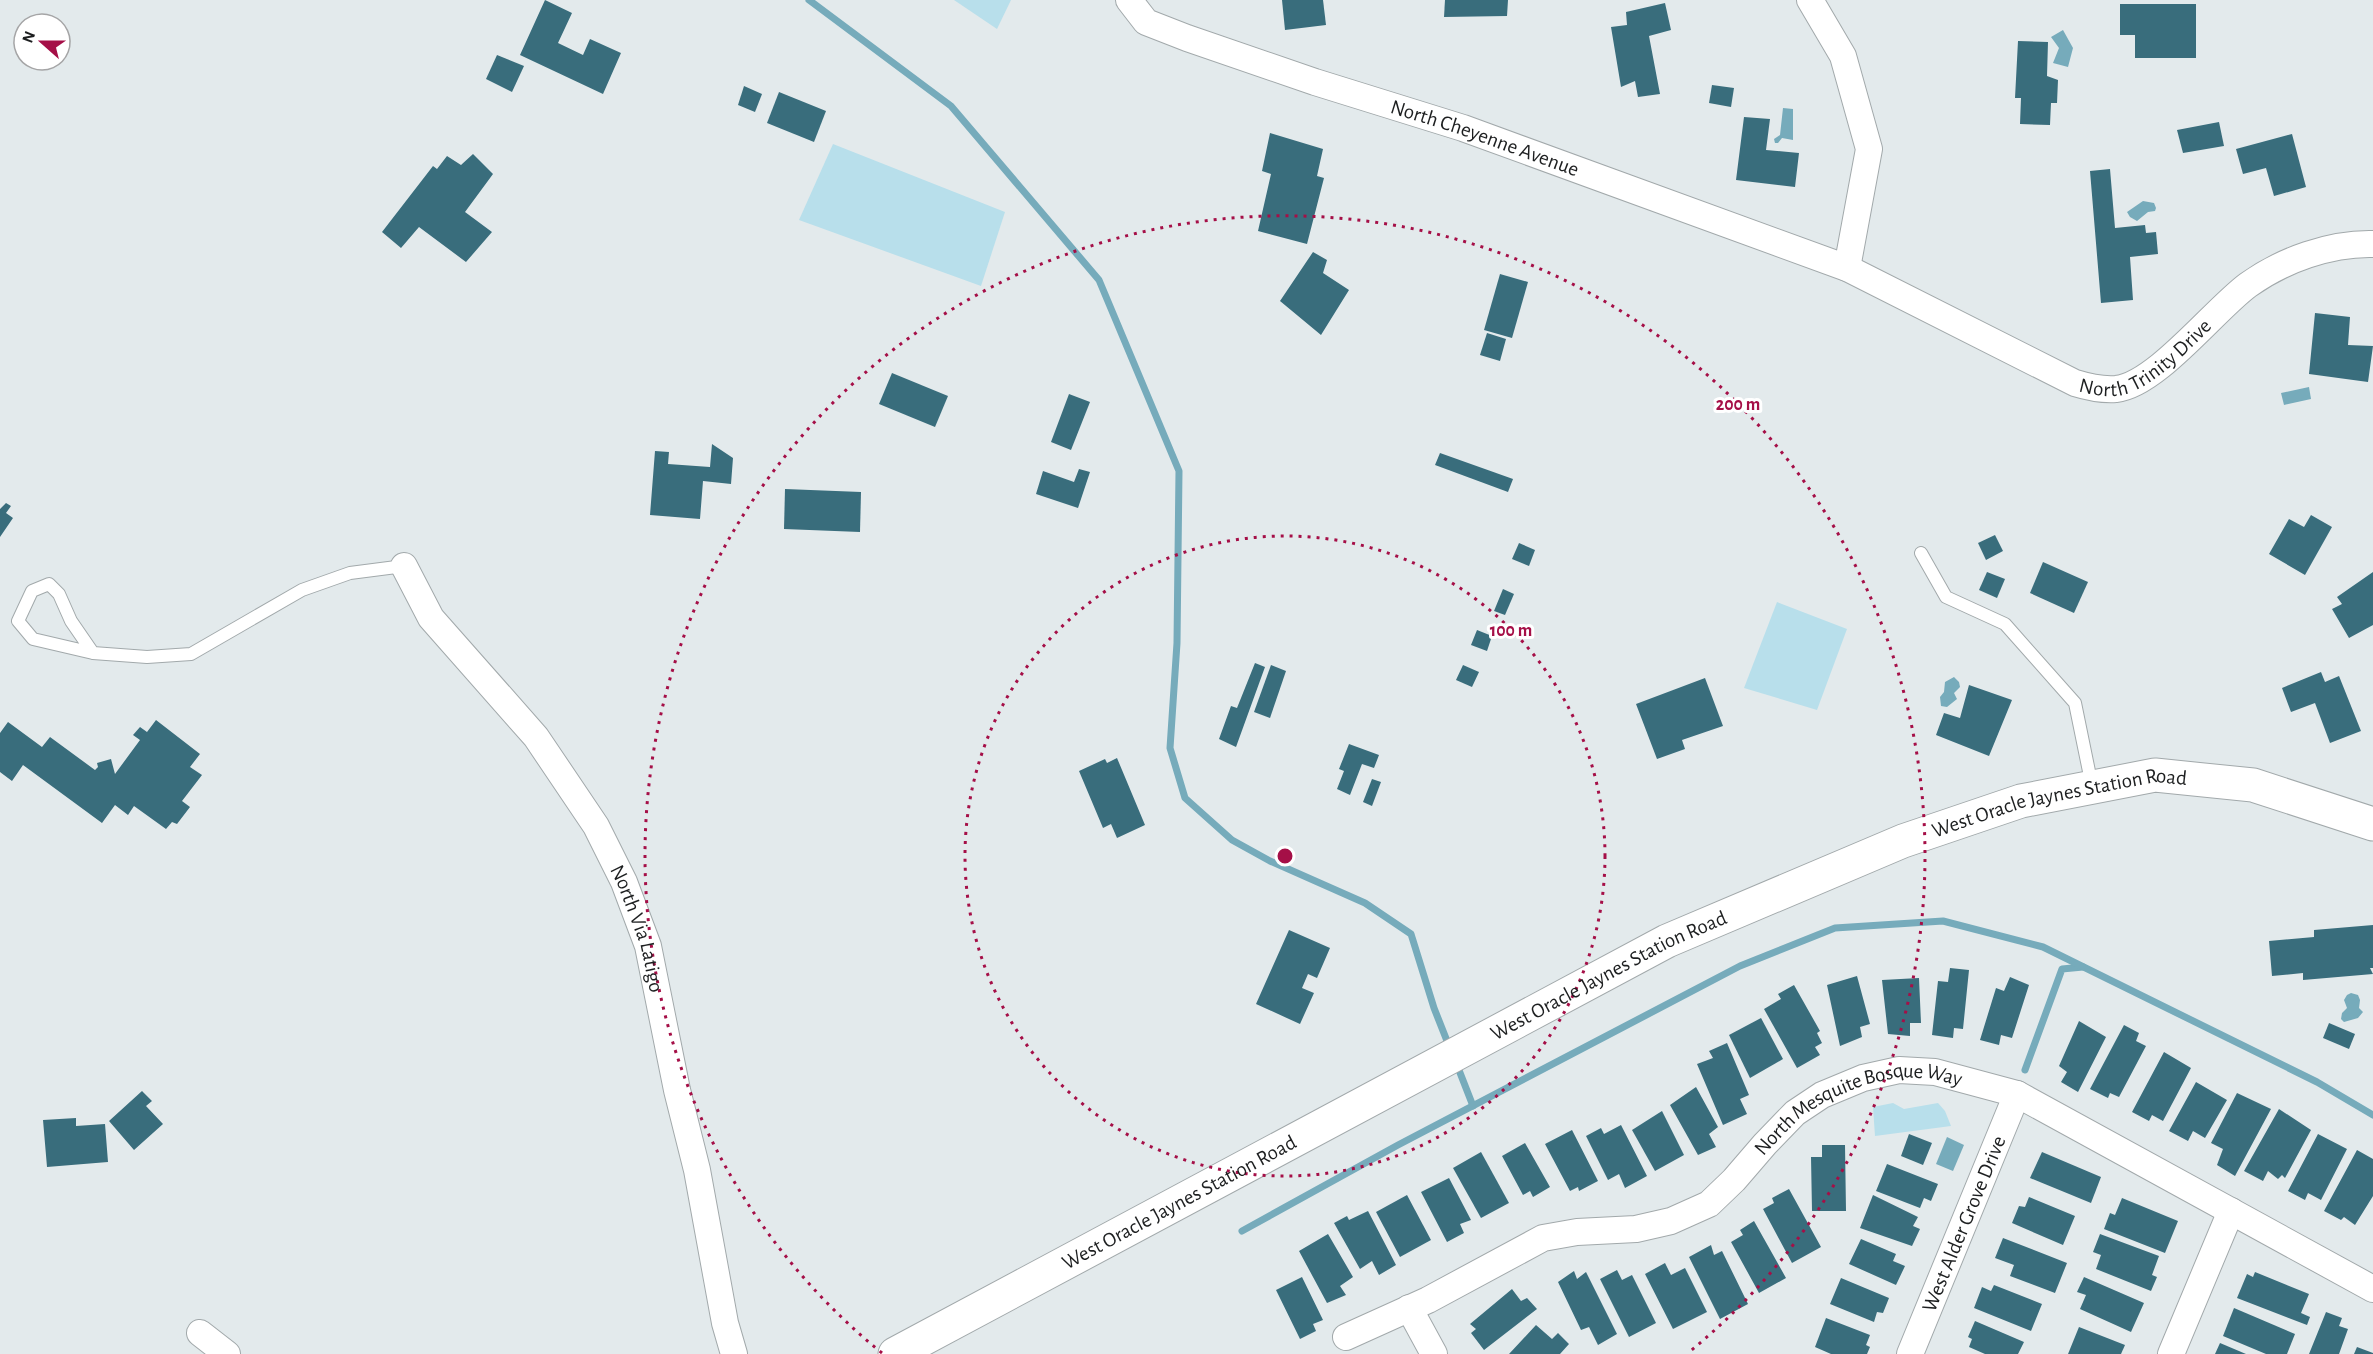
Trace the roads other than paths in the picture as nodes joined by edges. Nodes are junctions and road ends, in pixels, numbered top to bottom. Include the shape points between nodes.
1 (1129, 0) edge
2 (1810, 0) edge
3 (2373, 244) edge
4 (1847, 268) junction
5 (1921, 553) dead end
6 (404, 566) joint
7 (93, 653) junction
8 (2092, 788) junction
9 (2373, 824) edge
10 (2017, 1094) junction
11 (2231, 1211) junction
12 (2373, 1289) edge
13 (1409, 1308) junction
14 (200, 1333) dead end
15 (1346, 1337) dead end
16 (227, 1354) edge
17 (735, 1354) edge
18 (895, 1354) edge
19 (1434, 1354) edge
20 (1910, 1354) edge
21 (2170, 1354) edge

1 - 4 street, North Cheyenne Avenue via 1146,22 1177,34 1463,128
2 - 4 street via 1843,56 1869,149
3 - 4 street, North Trinity Drive via 2338,248 2286,263 2248,286 2151,374 2118,389 2075,383
5 - 8 lane via 1946,597 2005,624 2075,703
6 - 7 lane via 350,573 302,590 191,654 147,657
6 - 17 street, North Via Latigo via 432,618 537,737 596,825 624,882 648,946 676,1090 697,1170 725,1323
7 - 7 lane via 33,639 18,621 32,591 49,584 59,594 71,621
8 - 9 street, West Oracle Jaynes Station Road via 2156,775 2253,785
8 - 18 street, West Oracle Jaynes Station Road via 2021,801 1903,841 1667,940
10 - 11 street, North Mesquite Bosque Way
10 - 13 street, North Mesquite Bosque Way via 1935,1072 1899,1070 1863,1078 1822,1095 1795,1113 1709,1204 1671,1221 1636,1229 1543,1238
10 - 20 street, West Alder Grove Drive
11 - 12 street, North Mesquite Bosque Way
11 - 21 street
13 - 15 street, North Mesquite Bosque Way
13 - 19 street
14 - 16 street

